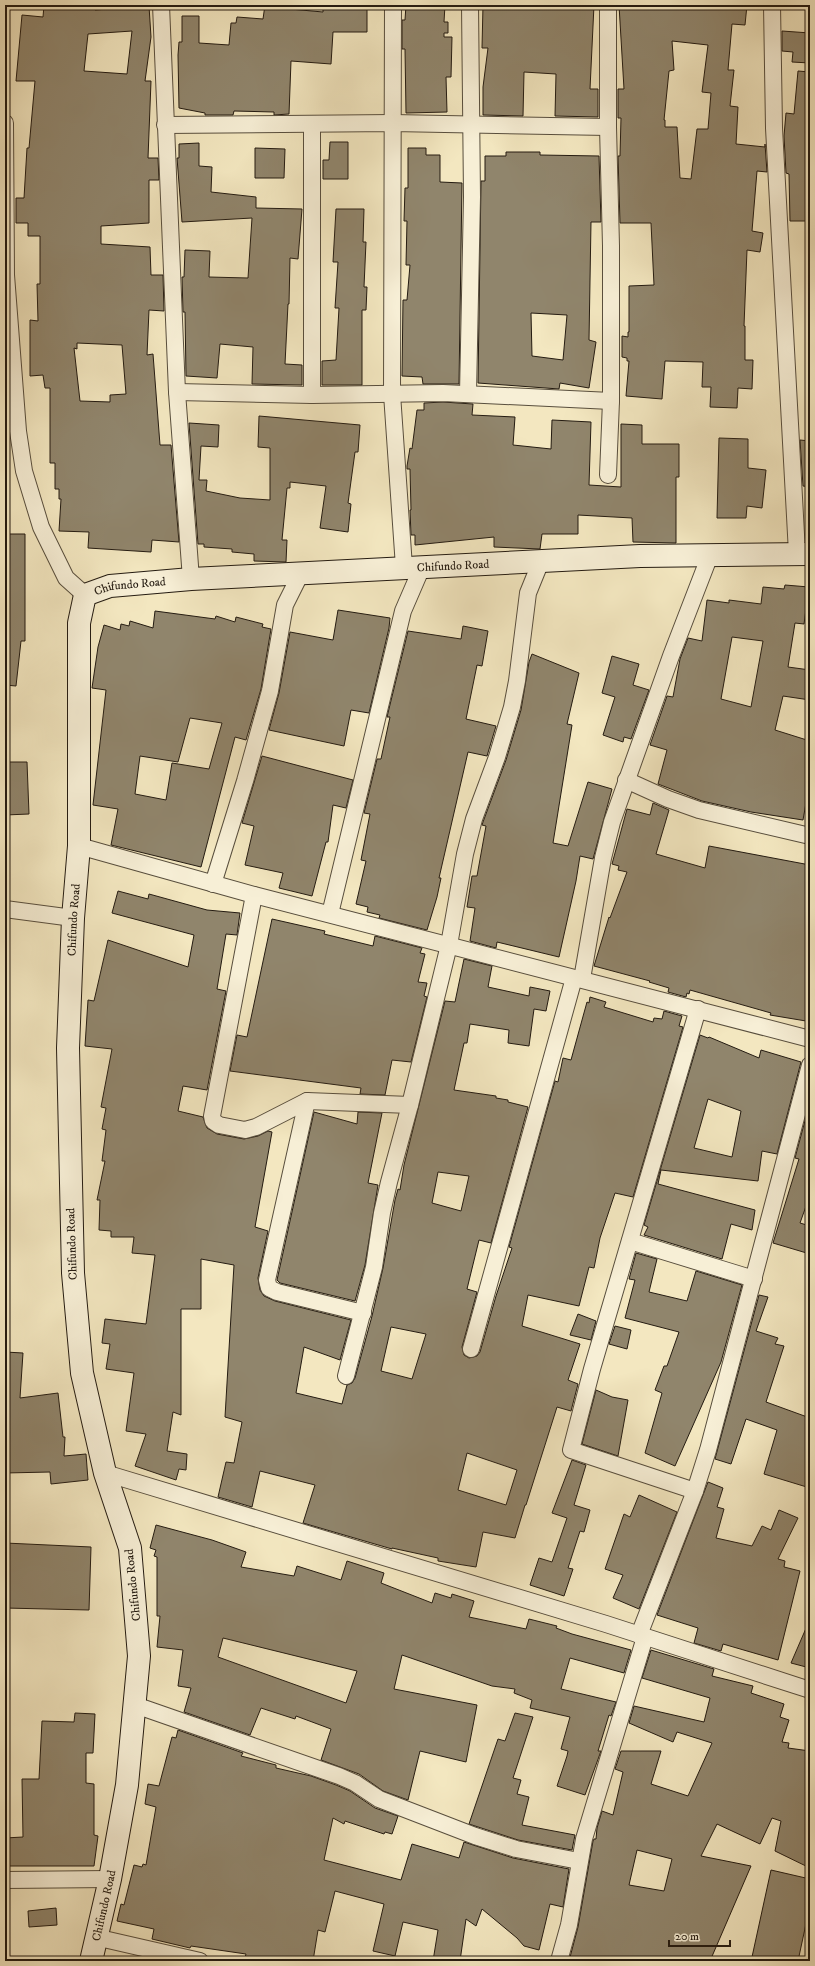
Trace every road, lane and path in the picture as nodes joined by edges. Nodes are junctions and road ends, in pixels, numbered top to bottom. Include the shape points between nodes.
1 (161, 5) edge
2 (393, 5) edge
3 (470, 5) edge
4 (608, 5) edge
5 (772, 5) edge
6 (5, 123) edge
7 (392, 123) junction
8 (312, 124) junction
9 (470, 124) junction
10 (165, 125) junction
11 (608, 126) junction
12 (177, 392) junction
13 (392, 394) junction
14 (468, 394) junction
15 (312, 395) junction
16 (611, 401) junction
17 (5, 436) edge
18 (21, 452) junction
19 (608, 475) dead end
20 (804, 554) edge
21 (710, 555) junction
22 (541, 561) junction
23 (413, 567) junction
24 (301, 573) junction
25 (191, 579) junction
26 (85, 595) junction
27 (626, 780) junction
28 (810, 836) edge
29 (79, 846) junction
30 (213, 884) junction
31 (254, 895) junction
32 (5, 909) edge
33 (330, 914) junction
34 (73, 918) junction
35 (449, 945) junction
36 (578, 979) junction
37 (698, 1010) junction
38 (810, 1039) edge
39 (810, 1065) edge
40 (307, 1101) junction
41 (410, 1105) junction
42 (630, 1241) junction
43 (754, 1279) junction
44 (363, 1312) junction
45 (472, 1349) dead end
46 (346, 1376) dead end
47 (105, 1473) junction
48 (695, 1491) junction
49 (642, 1636) junction
50 (810, 1690) edge
51 (135, 1705) junction
52 (580, 1861) junction
53 (110, 1879) junction
54 (5, 1880) edge
55 (95, 1937) junction
56 (91, 1961) edge
57 (200, 1961) edge
58 (559, 1961) edge

1 - 10 street
2 - 7 street
3 - 9 street
4 - 11 street
5 - 20 street via 774,128
6 - 18 street via 6,275 13,384
7 - 8 street
7 - 9 street
7 - 13 street
8 - 10 street
8 - 15 street
9 - 11 street
9 - 14 street via 472,197
10 - 12 street
11 - 16 street
12 - 15 street
12 - 25 street
13 - 14 street
13 - 15 street
13 - 23 street
14 - 16 street
16 - 19 street
17 - 18 street
18 - 26 street via 41,527 66,578
20 - 21 street, Chifundo Road
21 - 22 street, Chifundo Road
21 - 27 street
22 - 23 street, Chifundo Road
22 - 35 street via 528,593 512,706 497,757 474,819 465,854
23 - 24 street, Chifundo Road
23 - 33 street
24 - 25 street, Chifundo Road
24 - 30 street via 285,605 270,691
25 - 26 street, Chifundo Road via 110,586
26 - 29 street, Chifundo Road via 79,623
27 - 28 street via 668,800 699,810
27 - 36 street via 603,858
29 - 30 street
29 - 34 street, Chifundo Road
30 - 31 street
31 - 33 street
31 - 40 street via 213,1121 219,1125 245,1130 256,1128
32 - 34 street
33 - 35 street
34 - 47 street, Chifundo Road via 68,1048 73,1274 82,1373
35 - 36 street
35 - 41 street
36 - 37 street
36 - 45 street
37 - 38 street
37 - 42 street
39 - 43 street
40 - 41 street
40 - 44 street via 267,1280 269,1288
41 - 44 street via 388,1182 374,1267
42 - 43 street
42 - 48 street via 588,1384 572,1450
43 - 48 street
44 - 46 street
47 - 49 street
47 - 51 street, Chifundo Road via 130,1548 139,1656
48 - 49 street
49 - 50 street
49 - 52 street via 584,1838
51 - 52 street via 339,1776 379,1799 475,1836 516,1849
51 - 53 street, Chifundo Road via 127,1784
52 - 58 street via 569,1925
53 - 54 street
53 - 55 street, Chifundo Road
55 - 56 street, Chifundo Road
55 - 57 street

